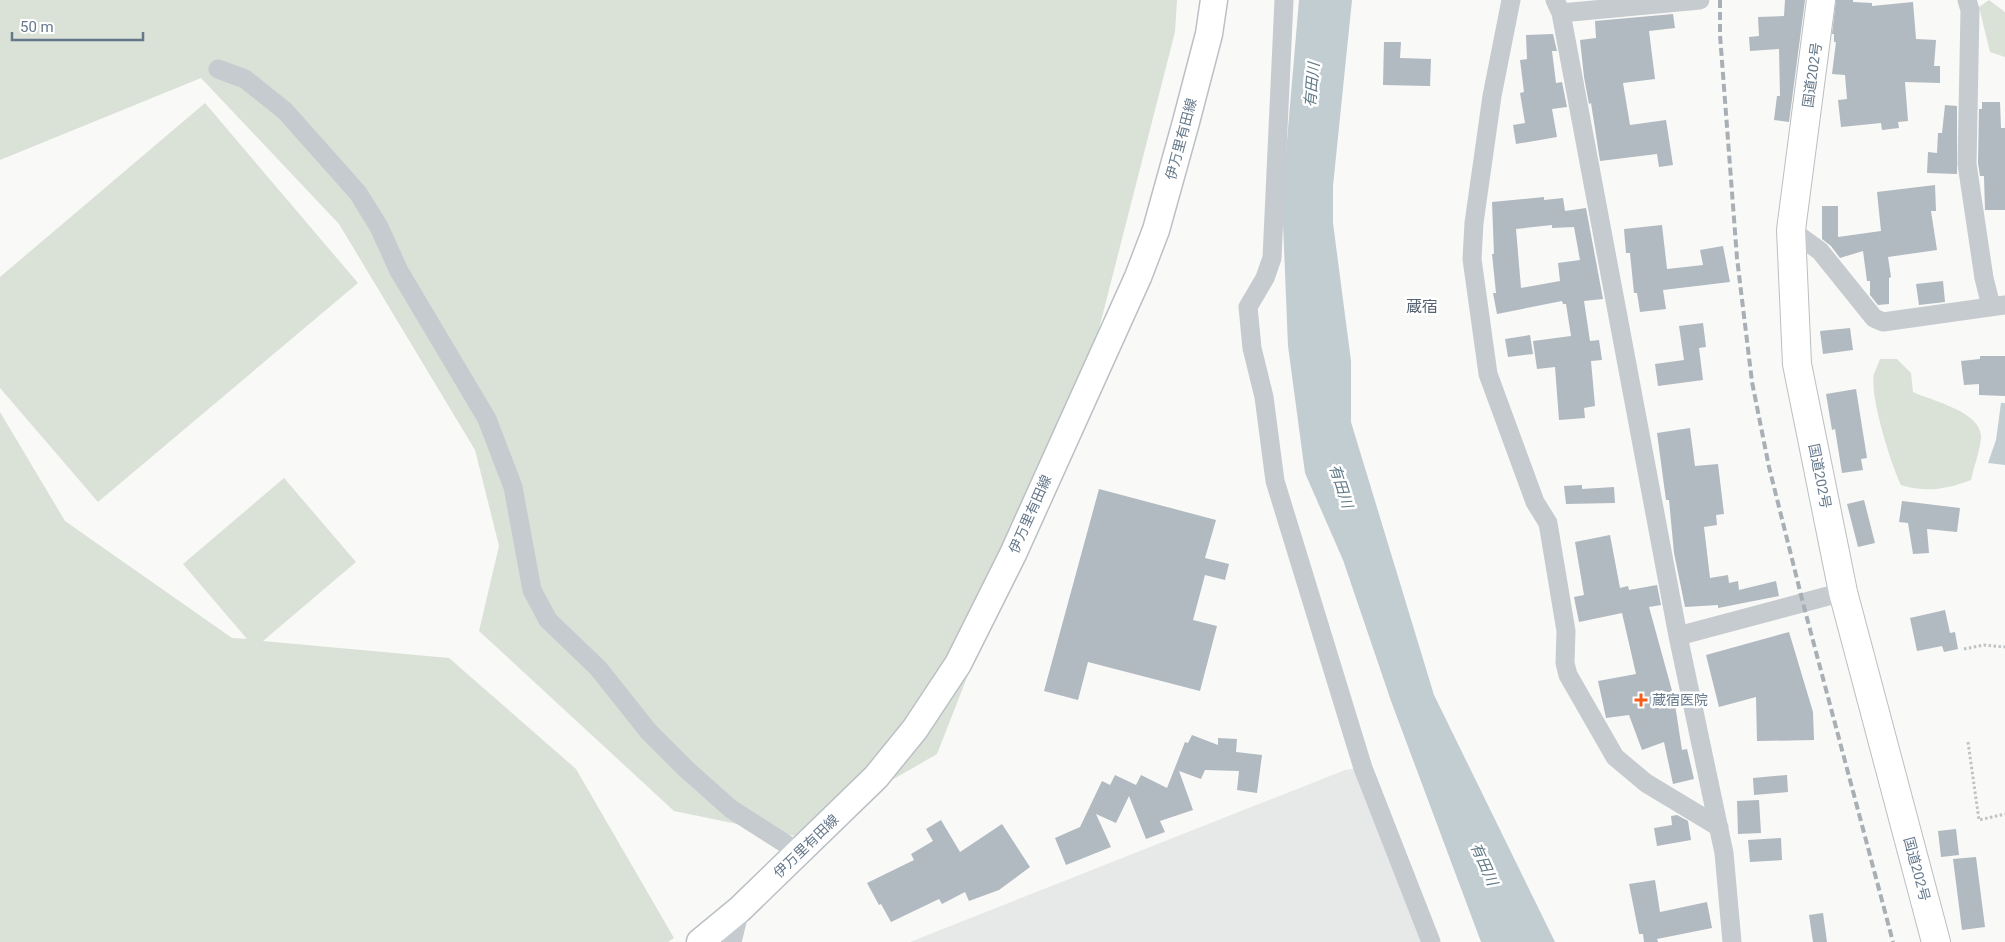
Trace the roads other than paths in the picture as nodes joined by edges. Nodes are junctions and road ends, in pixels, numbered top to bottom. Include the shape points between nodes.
1 (1214, 0) edge
2 (1284, 0) edge
3 (1511, 0) edge
4 (1700, 0) edge
5 (1822, 0) edge
6 (1967, 0) edge
7 (1558, 6) edge
8 (218, 69) dead end
9 (1791, 230) junction
10 (1998, 306) edge
11 (1843, 592) junction
12 (1678, 636) junction
13 (1719, 827) junction
14 (800, 852) junction
15 (740, 909) junction
16 (700, 942) edge
17 (732, 942) edge
18 (1431, 942) edge
19 (1732, 942) edge
20 (1936, 942) edge

1 - 14 main road, 伊万里有田線 via 1209,34 1156,230 1138,277 1004,571 958,664 915,729 876,777
2 - 18 street via 1272,258 1265,278 1248,306 1252,348 1264,397 1278,491 1363,768
3 - 13 street via 1492,96 1474,222 1472,259 1488,374 1535,502 1548,523 1566,631 1568,675 1615,757 1646,783
4 - 7 street
5 - 9 highway, 国道202号
6 - 10 street via 1970,10 1967,164 1984,278
7 - 12 street
8 - 14 street via 245,79 285,111 358,193 380,227 399,271 487,419 513,487 532,590 548,620 598,668 649,732 686,769 731,809
9 - 10 street via 1820,250 1874,318 1883,322
9 - 11 highway, 国道202号 via 1797,364
11 - 12 street
11 - 20 highway, 国道202号
12 - 13 street
13 - 19 street
14 - 15 main road, 伊万里有田線
15 - 16 main road, 伊万里有田線
15 - 17 street

